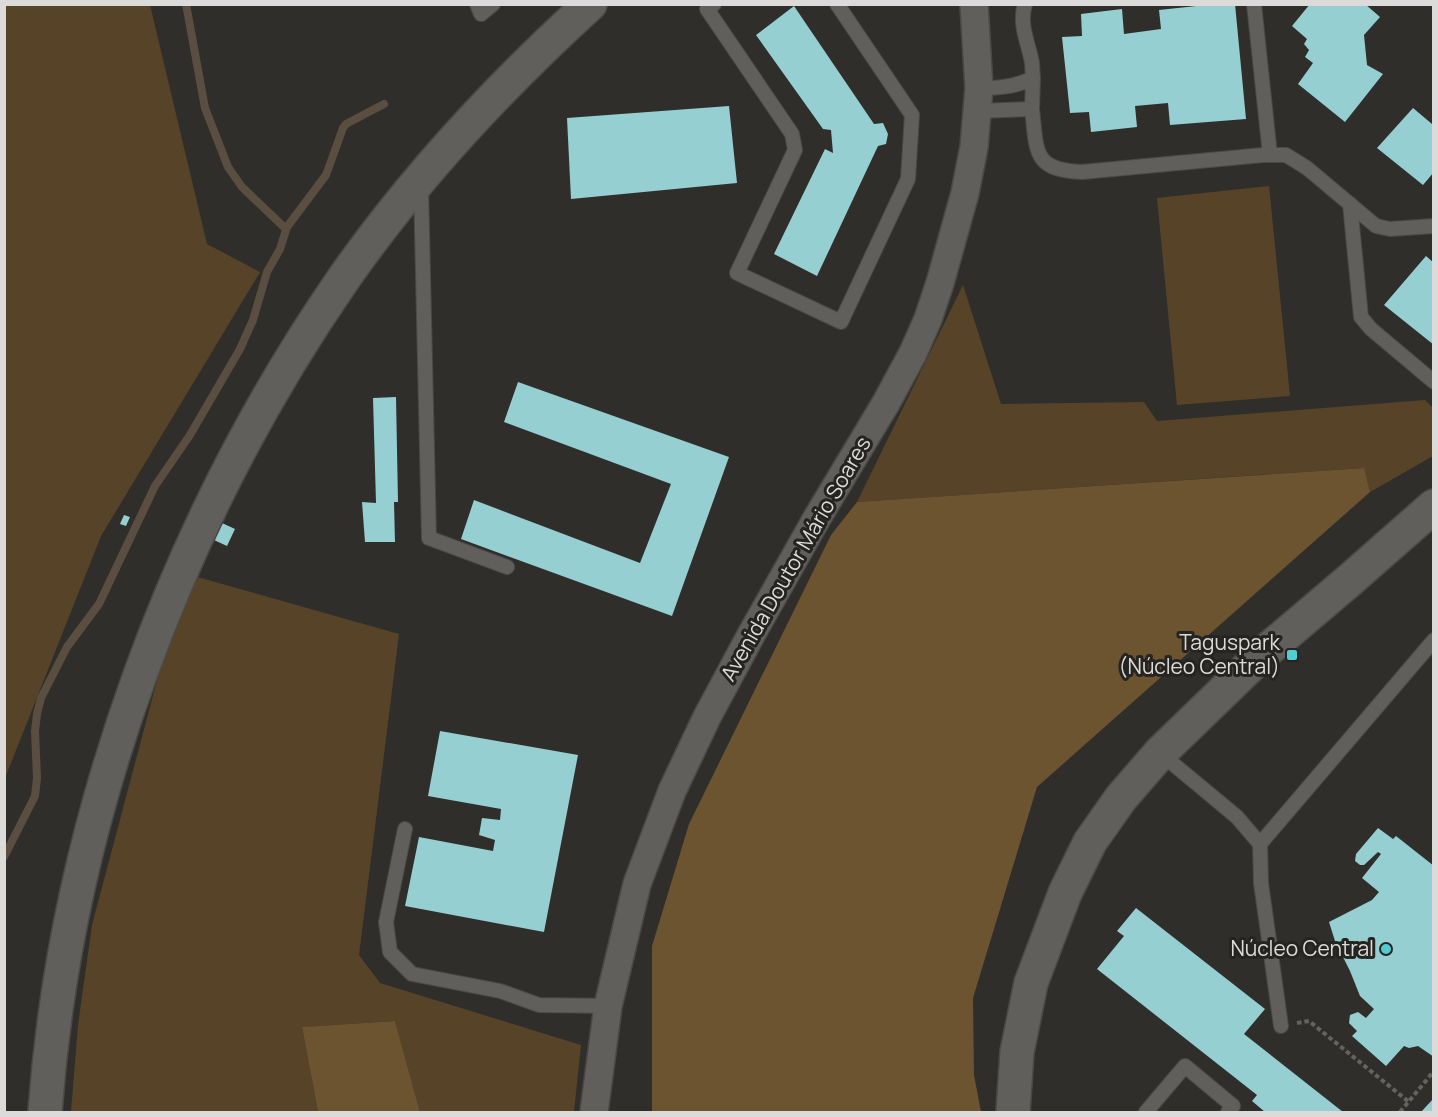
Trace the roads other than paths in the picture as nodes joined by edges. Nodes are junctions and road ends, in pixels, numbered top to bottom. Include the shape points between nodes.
1 (477, 4) edge
2 (493, 4) edge
3 (590, 4) edge
4 (714, 4) edge
5 (837, 4) edge
6 (975, 4) edge
7 (1025, 4) edge
8 (1254, 4) edge
9 (1033, 78) junction
10 (978, 99) junction
11 (1032, 109) junction
12 (1270, 155) junction
13 (421, 179) junction
14 (1350, 204) junction
15 (1434, 226) edge
16 (1434, 382) edge
17 (1434, 506) edge
18 (507, 567) dead end
19 (1432, 645) edge
20 (1160, 753) junction
21 (405, 829) dead end
22 (1260, 844) junction
23 (608, 1005) junction
24 (1281, 1026) road end
25 (45, 1113) edge
26 (594, 1113) edge
27 (1013, 1113) edge
28 (1146, 1113) edge
29 (1228, 1113) edge

1 - 2 lane via 481,14
3 - 13 street via 548,43
4 - 5 lane via 707,9 792,134 795,150 736,273 841,322 908,179 912,115
6 - 10 street, Avenida Doutor Mário Soares
7 - 9 lane via 1022,12
8 - 12 lane
9 - 10 lane
9 - 11 lane
10 - 11 lane
10 - 23 street, Avenida Doutor Mário Soares via 965,193 928,319 886,403 745,645 672,790 637,884
11 - 12 lane via 1037,149 1046,165 1062,171
12 - 14 lane via 1286,155
13 - 18 lane via 429,538
13 - 25 street via 344,278 272,391 195,538 158,627 112,757 82,873 53,1033
14 - 15 lane via 1376,226
14 - 16 lane via 1361,317
17 - 20 street via 1258,658
19 - 22 lane
20 - 22 lane via 1237,817
20 - 27 street via 1090,842 1065,892 1031,982 1017,1052
21 - 23 lane via 386,922 390,952 412,974 500,991 539,1005
22 - 24 lane via 1261,882
23 - 26 street, Avenida Doutor Mário Soares
28 - 29 lane via 1185,1066 1226,1094 1233,1106

